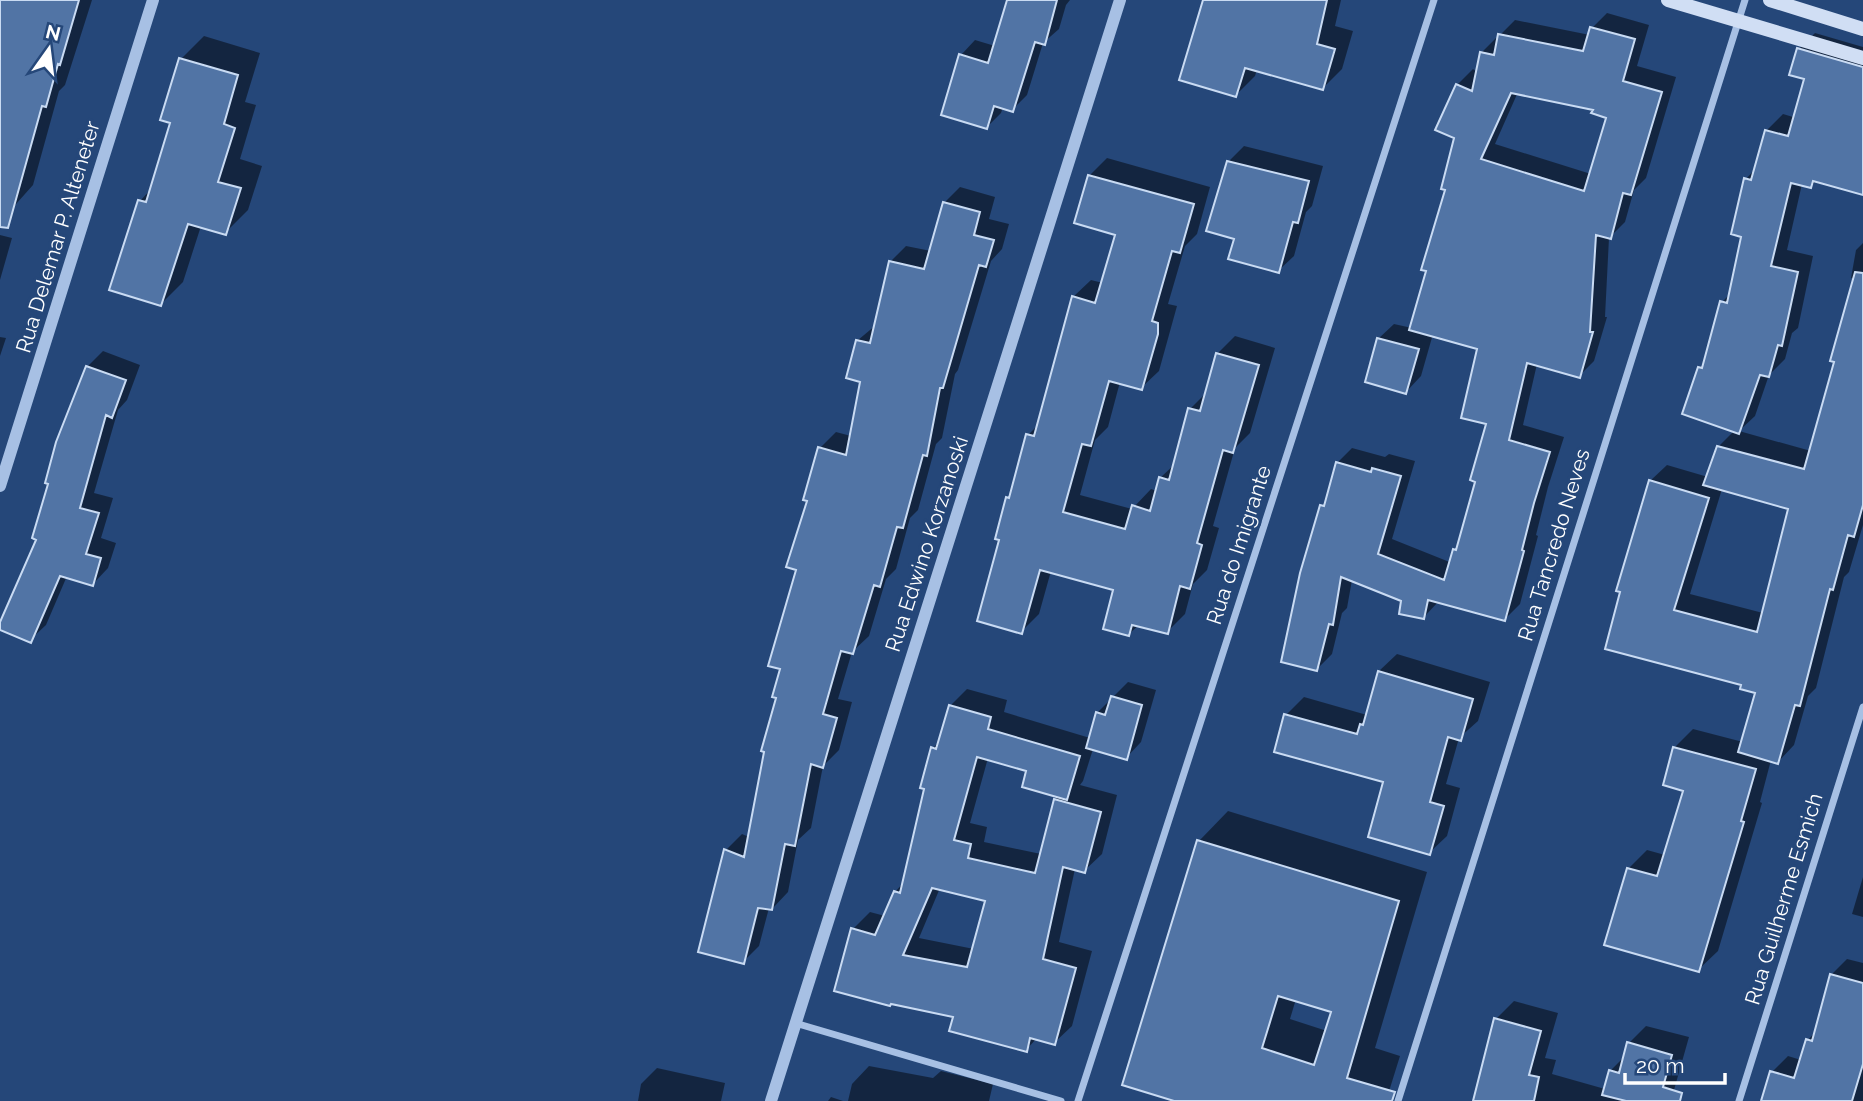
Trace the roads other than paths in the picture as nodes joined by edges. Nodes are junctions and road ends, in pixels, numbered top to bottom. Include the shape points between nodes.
1 (153, 0) edge
2 (1120, 0) edge
3 (1434, 0) edge
4 (1668, 0) edge
5 (1745, 0) edge
6 (1770, 0) edge
7 (1737, 21) junction
8 (1863, 29) edge
9 (1863, 58) edge
10 (0, 486) edge
11 (1863, 707) edge
12 (794, 1023) junction
13 (771, 1101) edge
14 (1061, 1101) edge
15 (1078, 1101) edge
16 (1398, 1101) edge
17 (1739, 1101) edge

1 - 10 street, Rua Delemar P. Alteneter
2 - 12 street, Rua Edwino Korzanoski
3 - 15 street, Rua do Imigrante
4 - 7 main road
5 - 7 street, Rua Tancredo Neves
6 - 8 main road
7 - 9 main road
7 - 16 street, Rua Tancredo Neves
11 - 17 street, Rua Guilherme Esmich
12 - 13 street, Rua Edwino Korzanoski
12 - 14 street

